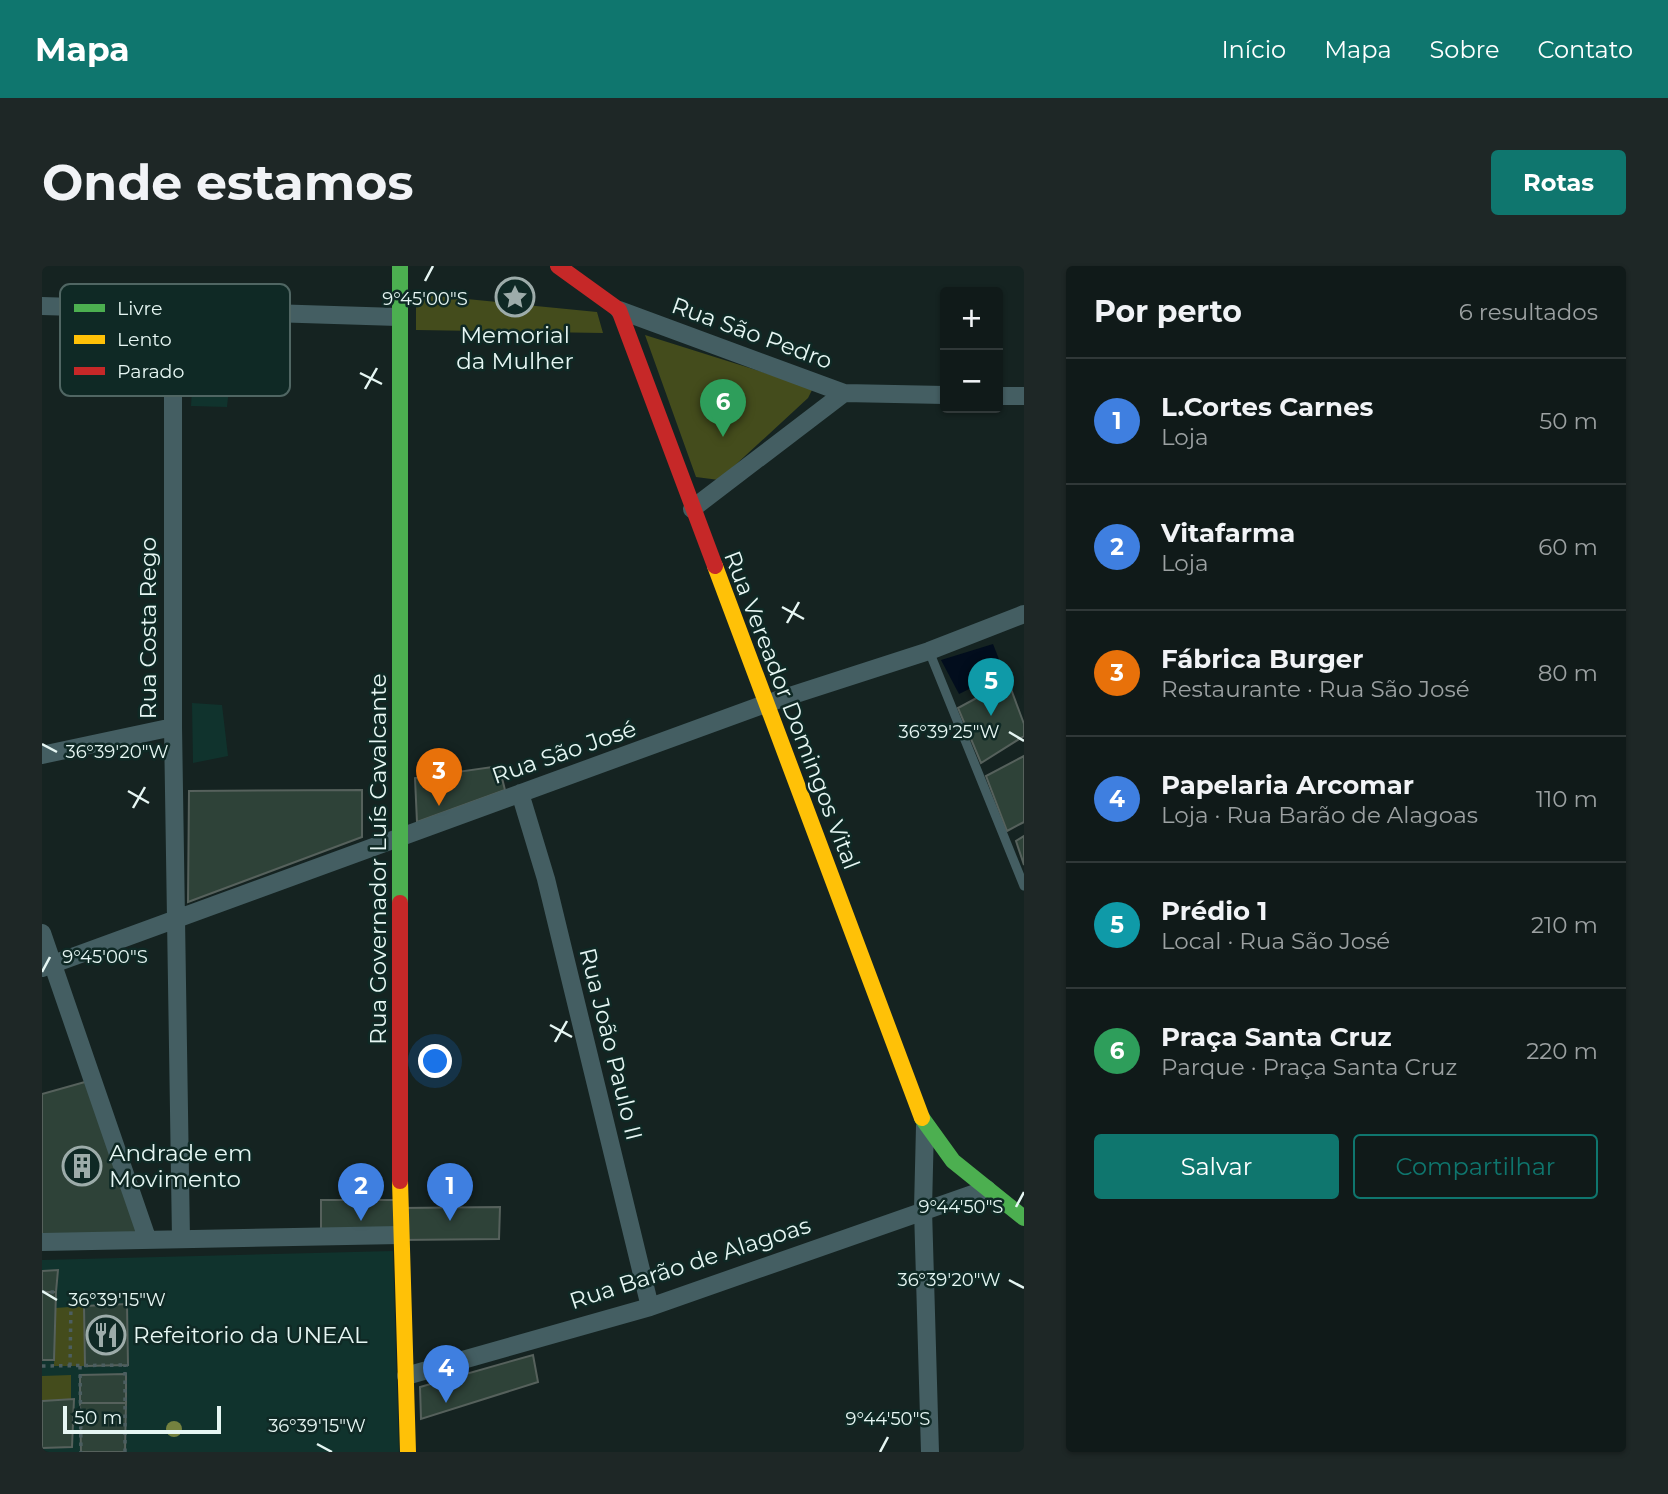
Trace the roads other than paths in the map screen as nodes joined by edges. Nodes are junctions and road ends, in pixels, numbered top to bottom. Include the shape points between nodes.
1 (400, 266) edge
2 (558, 266) edge
3 (42, 306) edge
4 (60, 307) edge
5 (619, 310) junction
6 (290, 314) edge
7 (398, 317) junction
8 (844, 393) junction
9 (940, 395) edge
10 (173, 396) edge
11 (1003, 396) edge
12 (1024, 396) edge
13 (692, 509) junction
14 (1024, 614) edge
15 (929, 651) junction
16 (765, 704) junction
17 (173, 727) junction
18 (42, 755) edge
19 (520, 793) junction
20 (401, 837) junction
21 (1024, 886) edge
22 (177, 920) junction
23 (42, 933) edge
24 (47, 966) edge
25 (925, 1126) junction
26 (987, 1189) junction
27 (923, 1209) junction
28 (1024, 1217) edge
29 (400, 1235) junction
30 (146, 1238) junction
31 (181, 1239) junction
32 (42, 1242) edge
33 (650, 1307) junction
34 (406, 1376) junction
35 (408, 1452) edge
36 (930, 1452) edge

1 - 7 street, Rua Governador Luís Cavalcante
2 - 5 street, Rua São Pedro
3 - 4 street
5 - 8 street, Rua São Pedro
5 - 13 street, Rua Vereador Domingos Vital
6 - 7 street
7 - 20 street, Rua Governador Luís Cavalcante
8 - 9 street, Rua São Pedro
8 - 13 street
10 - 17 street, Rua Costa Rego
11 - 12 street
13 - 16 street, Rua Vereador Domingos Vital
14 - 15 street, Rua São José
15 - 16 street, Rua São José
15 - 21 lane
16 - 19 street, Rua São José
16 - 25 street, Rua Vereador Domingos Vital
17 - 18 street
17 - 22 street, Rua Costa Rego
19 - 20 street, Rua São José
19 - 33 street, Rua João Paulo II via 546,879
20 - 22 street, Rua São José
20 - 29 street, Rua Governador Luís Cavalcante
22 - 24 street, Rua São José
22 - 31 street, Rua Costa Rego
23 - 24 street
24 - 30 street
25 - 26 street, Rua Vereador Domingos Vital via 953,1161
25 - 27 street
26 - 27 street, Rua Barão de Alagoas
26 - 28 street, Rua Vereador Domingos Vital
27 - 33 street, Rua Barão de Alagoas
27 - 36 street
29 - 31 street
29 - 34 street, Rua Governador Luís Cavalcante
30 - 31 street
30 - 32 street
33 - 34 street, Rua Barão de Alagoas
34 - 35 street, Rua Governador Luís Cavalcante

